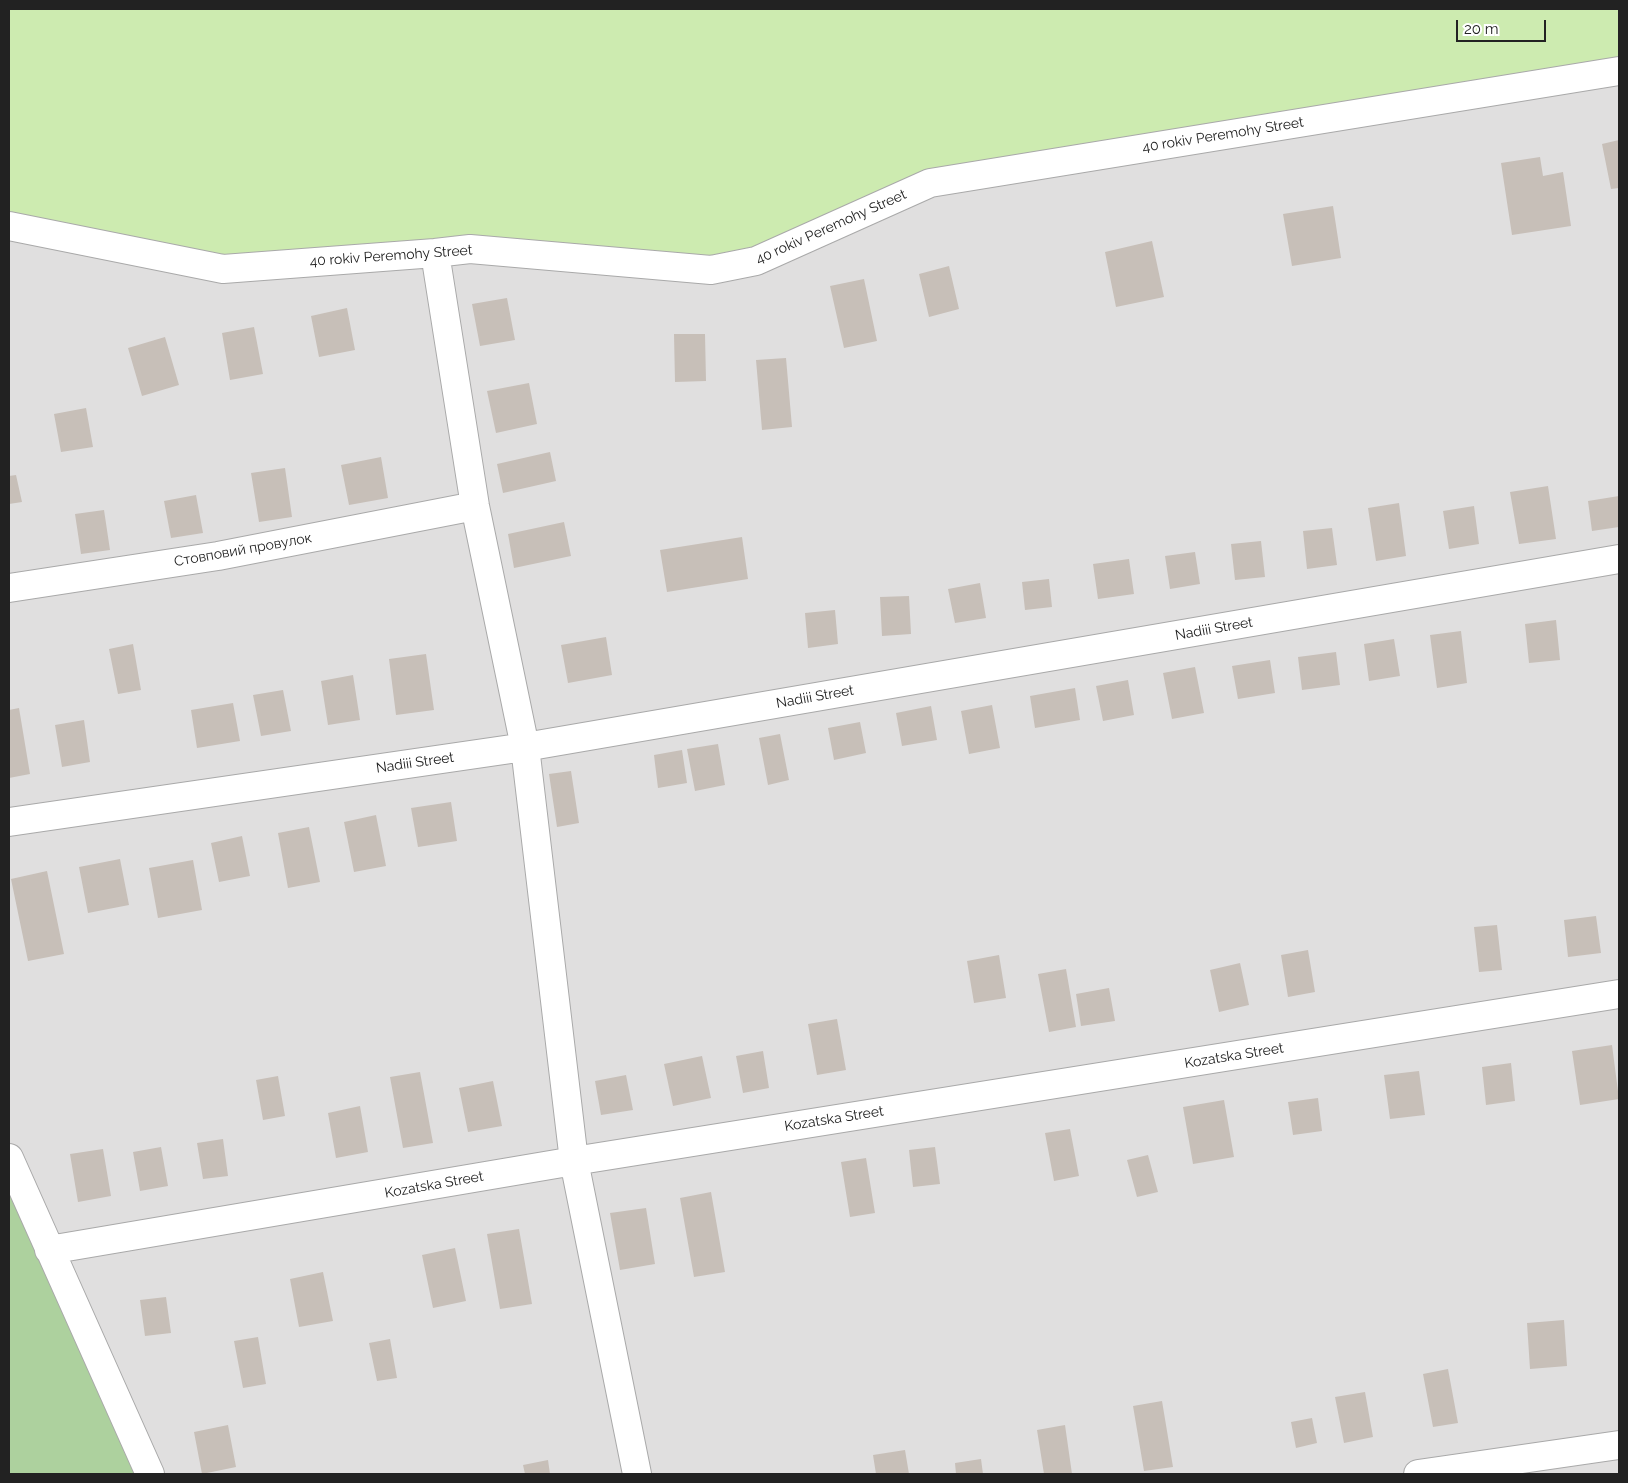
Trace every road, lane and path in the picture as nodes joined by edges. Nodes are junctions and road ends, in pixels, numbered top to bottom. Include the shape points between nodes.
1 (1619, 71) edge
2 (9, 226) edge
3 (435, 253) junction
4 (475, 506) junction
5 (1619, 560) edge
6 (9, 588) edge
7 (526, 747) junction
8 (9, 822) edge
9 (1619, 994) edge
10 (9, 1158) edge
11 (574, 1161) junction
12 (49, 1250) junction
13 (1619, 1445) edge
14 (150, 1474) edge
15 (638, 1474) edge
16 (1418, 1474) edge

1 - 3 street, 40 rokiv Peremohy Street via 930,183 756,261 711,270 470,249
2 - 3 street, 40 rokiv Peremohy Street via 223,269
3 - 4 street
4 - 6 street, Стовповий провулок via 218,556
4 - 7 street
5 - 7 street, Nadiii Street
7 - 8 street, Nadiii Street
7 - 11 street
9 - 11 street, Kozatska Street
10 - 12 street
11 - 12 street, Kozatska Street
11 - 15 street
12 - 14 street
13 - 16 street

